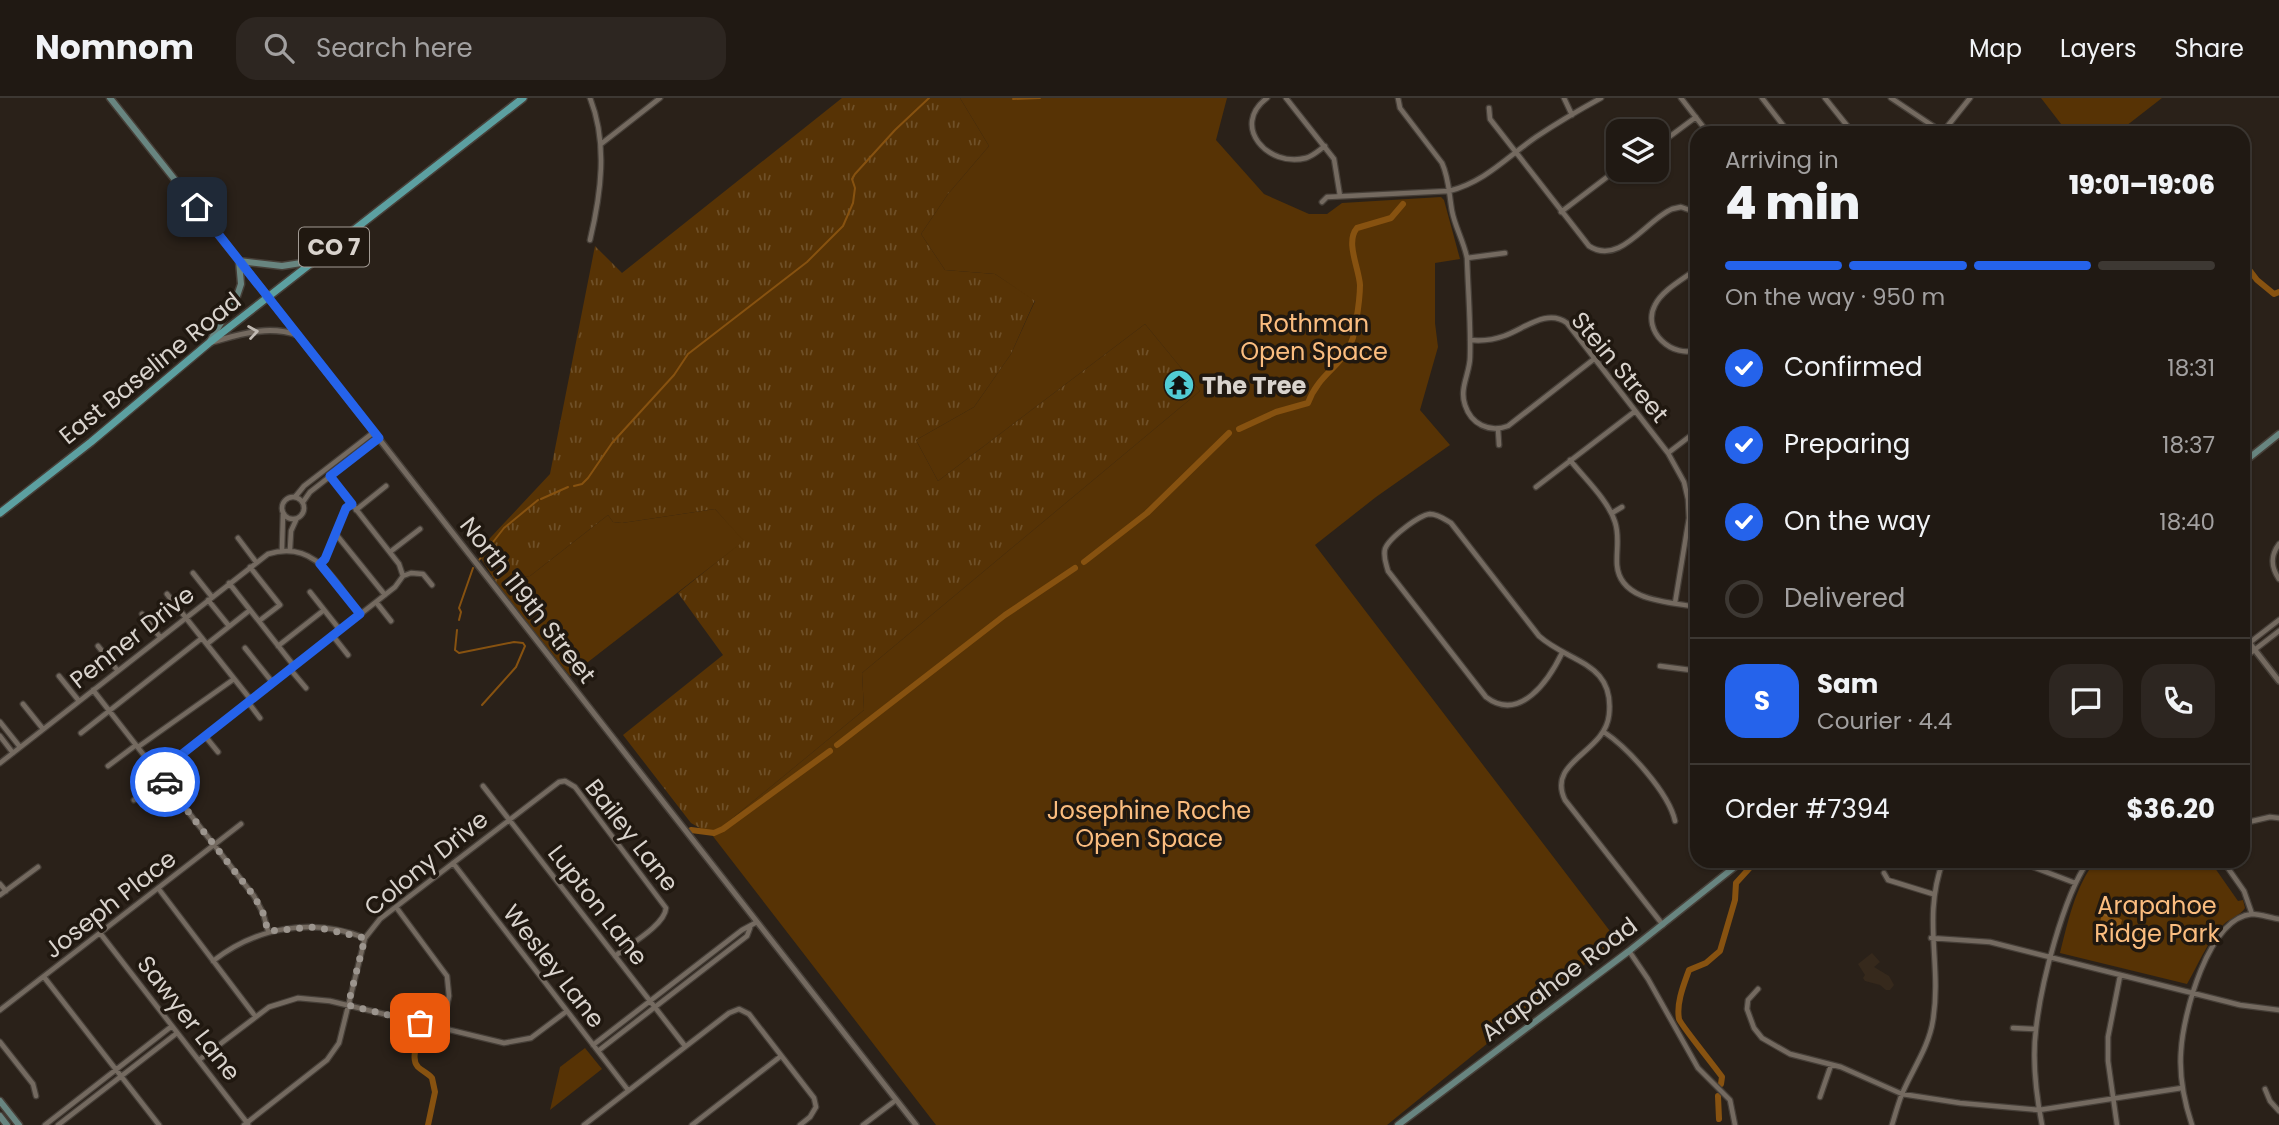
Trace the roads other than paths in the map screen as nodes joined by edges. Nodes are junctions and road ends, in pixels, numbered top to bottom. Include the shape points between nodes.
1 (110, 98) edge
2 (523, 98) edge
3 (590, 98) edge
4 (660, 98) edge
5 (1267, 98) edge
6 (1286, 98) edge
7 (1398, 98) edge
8 (1564, 98) edge
9 (1601, 98) edge
10 (1681, 98) edge
11 (1762, 98) edge
12 (1825, 98) edge
13 (1891, 98) edge
14 (1970, 98) edge
15 (1489, 108) dead end
16 (1572, 114) junction
17 (1696, 117) junction
18 (1703, 126) edge
19 (1784, 126) edge
20 (1847, 126) edge
21 (1932, 126) edge
22 (1948, 126) edge
23 (1669, 137) edge
24 (601, 145) junction
25 (1325, 146) junction
26 (1515, 152) junction
27 (1606, 178) edge
28 (1450, 191) junction
29 (1340, 196) junction
30 (1322, 202) dead end
31 (1690, 210) edge
32 (1562, 212) junction
33 (590, 240) dead end
34 (1505, 253) dead end
35 (1467, 258) junction
36 (239, 261) junction
37 (316, 261) junction
38 (1690, 274) edge
39 (268, 298) junction
40 (298, 335) junction
41 (1470, 340) junction
42 (209, 343) junction
43 (1690, 352) edge
44 (1594, 359) junction
45 (1634, 412) junction
46 (1498, 429) junction
47 (374, 432) junction
48 (2279, 434) edge
49 (1690, 436) edge
50 (379, 438) junction
51 (1499, 445) dead end
52 (1668, 453) junction
53 (2250, 457) edge
54 (1570, 460) junction
55 (330, 476) junction
56 (386, 486) dead end
57 (1536, 487) dead end
58 (295, 497) junction
59 (303, 502) junction
60 (352, 504) junction
61 (1622, 507) dead end
62 (356, 510) junction
63 (0, 513) edge
64 (283, 513) junction
65 (1612, 513) junction
66 (298, 518) junction
67 (420, 529) dead end
68 (335, 533) junction
69 (238, 538) dead end
70 (2279, 544) edge
71 (282, 549) junction
72 (290, 549) junction
73 (390, 552) junction
74 (256, 562) junction
75 (320, 564) junction
76 (250, 567) junction
77 (193, 573) dead end
78 (403, 576) junction
79 (2279, 579) edge
80 (229, 583) junction
81 (432, 586) dead end
82 (310, 592) dead end
83 (167, 594) dead end
84 (385, 595) junction
85 (210, 598) junction
86 (376, 602) junction
87 (1675, 603) junction
88 (1690, 606) edge
89 (250, 610) junction
90 (324, 610) junction
91 (142, 614) dead end
92 (360, 614) junction
93 (186, 617) junction
94 (2279, 620) edge
95 (259, 621) junction
96 (391, 621) dead end
97 (229, 626) junction
98 (340, 630) junction
99 (2279, 631) edge
100 (333, 636) junction
101 (160, 637) junction
102 (202, 638) junction
103 (2250, 642) edge
104 (206, 644) junction
105 (98, 646) dead end
106 (278, 646) junction
107 (2250, 647) edge
108 (245, 648) dead end
109 (2255, 650) junction
110 (1562, 653) junction
111 (2250, 654) edge
112 (348, 655) dead end
113 (1660, 666) dead end
114 (292, 668) junction
115 (1690, 670) edge
116 (118, 671) junction
117 (60, 676) dead end
118 (234, 679) junction
119 (2279, 681) edge
120 (273, 683) junction
121 (306, 688) dead end
122 (93, 690) junction
123 (79, 701) junction
124 (249, 701) junction
125 (23, 705) dead end
126 (109, 711) junction
127 (260, 718) dead end
128 (0, 722) edge
129 (43, 729) junction
130 (1604, 732) junction
131 (82, 733) dead end
132 (0, 736) edge
133 (205, 736) junction
134 (137, 746) junction
135 (20, 747) junction
136 (13, 752) junction
137 (218, 752) dead end
138 (0, 763) edge
139 (108, 766) dead end
140 (160, 776) junction
141 (565, 781) joint
142 (483, 786) dead end
143 (134, 800) dead end
144 (2279, 818) edge
145 (509, 819) junction
146 (1675, 821) dead end
147 (2250, 822) edge
148 (240, 824) dead end
149 (215, 845) junction
150 (453, 863) junction
151 (38, 867) dead end
152 (1733, 868) edge
153 (1941, 868) edge
154 (2040, 868) edge
155 (2084, 868) edge
156 (2228, 868) edge
157 (1884, 873) dead end
158 (2075, 883) junction
159 (0, 884) edge
160 (158, 888) junction
161 (1933, 894) junction
162 (2, 895) edge
163 (396, 907) junction
164 (2252, 914) junction
165 (2279, 919) edge
166 (757, 922) junction
167 (1662, 925) junction
168 (750, 927) junction
169 (268, 931) junction
170 (100, 933) junction
171 (365, 938) junction
172 (1931, 938) junction
173 (1629, 951) junction
174 (615, 956) junction
175 (2051, 958) junction
176 (213, 961) junction
177 (2120, 976) junction
178 (44, 977) junction
179 (1758, 989) dead end
180 (2192, 993) junction
181 (650, 1001) junction
182 (348, 1005) junction
183 (654, 1007) junction
184 (0, 1010) edge
185 (2279, 1010) edge
186 (567, 1011) junction
187 (255, 1016) junction
188 (172, 1026) junction
189 (442, 1028) junction
190 (2013, 1028) dead end
191 (2036, 1029) junction
192 (177, 1033) junction
193 (0, 1041) edge
194 (593, 1045) junction
195 (685, 1046) junction
196 (598, 1051) junction
197 (781, 1056) junction
198 (199, 1060) junction
199 (1831, 1065) junction
200 (117, 1070) junction
201 (121, 1076) junction
202 (2182, 1088) junction
203 (2265, 1089) dead end
204 (628, 1090) junction
205 (1902, 1094) junction
206 (36, 1096) dead end
207 (1820, 1097) dead end
208 (2112, 1099) junction
209 (896, 1100) junction
210 (0, 1101) edge
211 (2039, 1110) junction
212 (2279, 1111) edge
213 (0, 1116) edge
214 (247, 1124) edge
215 (7, 1125) edge
216 (19, 1125) edge
217 (45, 1125) edge
218 (58, 1125) edge
219 (159, 1125) edge
220 (584, 1125) edge
221 (692, 1125) edge
222 (800, 1125) edge
223 (863, 1125) edge
224 (916, 1125) edge
225 (1398, 1125) edge
226 (1735, 1125) edge
227 (1892, 1125) edge
228 (2042, 1125) edge
229 (2117, 1125) edge
230 (2192, 1125) edge

1 - 36 main road, North 119th Street
2 - 37 main road, East Baseline Road / CO 7
3 - 24 street
4 - 24 street
5 - 25 street via 1254,110 1251,124 1268,153 1297,159
6 - 25 street
7 - 28 street via 1400,108 1442,163
8 - 16 street
9 - 16 street
10 - 17 street
11 - 19 street
12 - 20 street
13 - 21 street
14 - 22 street
15 - 26 street via 1490,119
16 - 26 street
17 - 18 street
17 - 23 street
24 - 33 street
25 - 29 street via 1334,159
26 - 28 street via 1474,183
26 - 32 street
27 - 32 street
28 - 29 street
28 - 35 street
29 - 30 street
31 - 32 street via 1666,211 1608,252 1589,246
34 - 35 street
35 - 41 street
36 - 37 main road via 282,266
36 - 39 main road, North 119th Street
36 - 42 main road via 237,296
37 - 39 main road, East Baseline Road / CO 7
38 - 43 street via 1659,299 1652,313 1654,328 1667,346
39 - 40 street, North 119th Street
39 - 42 main road, East Baseline Road / CO 7
42 -> 40 street via 252,331 276,329
40 - 47 street, North 119th Street
41 - 44 street, Stein Street via 1504,336 1554,317 1567,323
41 - 46 street via 1465,406 1475,421
42 - 63 main road, East Baseline Road / CO 7
44 - 45 street, Stein Street
44 - 46 street
45 - 52 street, Stein Street
45 - 54 street
46 - 51 street
47 - 50 street, North 119th Street
47 - 58 street
48 - 53 main road
49 - 52 street
50 - 55 street
50 - 166 street, North 119th Street
52 - 87 street, Stein Street via 1685,482 1689,502
54 - 57 street
54 - 65 street
55 - 59 street
55 - 60 street
56 - 62 street
58 - 59 street
58 - 64 street via 285,500
59 - 66 street
60 - 62 street
60 - 68 street
61 - 65 street
62 - 73 street
64 - 66 street
64 - 71 street
65 - 87 street via 1618,536 1617,565 1624,583 1641,596
66 - 72 street via 291,531
67 - 73 street
68 - 75 street
68 - 84 street
69 - 74 street
70 - 79 street via 2272,560
71 - 72 street, Penner Drive
71 - 74 street, Penner Drive
72 - 75 street
73 - 78 street
74 - 76 street, Penner Drive
75 - 92 street
76 - 80 street, Penner Drive
76 - 95 street via 280,605
77 - 85 street
78 - 81 street via 423,574
78 - 84 street
80 - 85 street, Penner Drive
80 - 89 street
82 - 90 street
83 - 93 street
84 - 86 street
85 - 93 street, Penner Drive
85 - 97 street
86 - 92 street
86 - 96 street
87 - 88 street
89 - 95 street
89 - 97 street
90 - 98 street
90 - 106 street
91 - 101 street
92 - 98 street
93 - 101 street, Penner Drive
93 - 102 street
94 - 103 street
95 - 106 street
97 - 104 street
98 - 100 street
99 - 109 street
100 - 112 street
100 - 114 street
101 - 116 street, Penner Drive
102 - 104 street
102 - 126 street
104 - 118 street
105 - 116 street
106 - 114 street
107 - 109 street
108 - 120 street
109 - 111 street
109 - 119 street
110 - 110 street via 1539,636 1451,523 1440,516 1416,519 1388,544 1384,559 1388,571 1497,706 1518,704 1533,692 1550,677
110 - 130 street via 1585,663 1605,684 1610,709
113 - 115 street
114 - 120 street
114 - 121 street
116 - 122 street, Penner Drive
117 - 123 street
118 - 124 street
118 - 134 street
120 - 124 street
122 - 123 street, Penner Drive
122 - 126 street
123 - 129 street, Penner Drive
124 - 127 street
124 - 133 street
125 - 129 street
126 - 131 street
126 - 134 street
128 - 135 street
129 - 135 street, Penner Drive
130 - 146 street via 1629,752 1672,807
130 - 167 street via 1564,772 1561,791
132 - 136 street
133 - 137 street
133 - 140 street
134 - 139 street
134 - 140 street
135 - 136 street, Penner Drive
136 - 138 street, Penner Drive
140 - 143 street
140 - 149 street
141 - 145 street, Colony Drive
141 - 174 street, Bailey Lane via 575,787 664,902 666,913 660,922
142 - 145 street, Lupton Lane
144 - 147 street
145 - 150 street, Colony Drive
145 - 174 street, Lupton Lane
148 - 149 street, Joseph Place
149 - 160 street, Joseph Place
149 - 169 street via 260,905
150 - 163 street, Colony Drive
150 - 186 street, Wesley Lane
151 - 162 street
152 - 167 main road, Arapahoe Road
153 - 161 street
154 - 158 street
155 - 158 street
156 - 164 street via 2244,891
157 - 161 street via 1888,880
158 - 175 street
159 - 162 street
160 - 170 street, Joseph Place
160 - 176 street
161 - 172 street
163 - 171 street, Colony Drive
163 - 189 street via 447,976 449,996
164 - 165 street
164 - 180 street via 2222,933
166 - 168 street
166 - 209 street, North 119th Street
167 - 173 main road, Arapahoe Road
168 - 181 street
168 - 183 street via 747,936
169 - 171 street via 316,927
169 - 176 street via 230,947
170 - 178 street, Joseph Place
170 - 188 street, Sawyer Lane
171 - 182 street, Colony Drive
172 - 175 street via 1990,942
172 - 205 street via 1936,981 1933,1023
173 - 225 main road, Arapahoe Road
173 - 226 street via 1698,1068 1727,1095
174 - 181 street, Lupton Lane
175 - 177 street
175 - 191 street
176 - 187 street
177 - 180 street
177 - 208 street via 2108,1037
178 - 184 street, Joseph Place
178 - 200 street
179 - 199 street via 1747,1009 1762,1038 1790,1054
180 - 185 street
180 - 202 street via 2182,1035
181 - 183 street, Lupton Lane
181 - 194 street
182 - 187 street via 298,998
182 - 189 street
182 - 214 street, Colony Drive via 335,1052
183 - 195 street, Lupton Lane
183 - 196 street
186 - 189 street via 531,1038 513,1043
186 - 194 street, Wesley Lane
187 - 198 street
188 - 192 street, Sawyer Lane
188 - 200 street
190 - 191 street
191 - 211 street
192 - 198 street, Sawyer Lane
192 - 201 street
193 - 206 street via 33,1084
194 - 196 street, Wesley Lane
195 - 197 street via 739,1009
195 - 204 street
196 - 204 street, Wesley Lane
197 - 221 street
197 - 222 street via 816,1103 814,1113
198 - 214 street, Sawyer Lane
199 - 205 street
199 - 207 street
200 - 201 street
200 - 217 street
201 - 218 street
201 - 219 street
202 - 208 street
202 - 230 street
203 - 212 street
204 - 220 street
205 - 211 street
205 - 227 street
208 - 211 street
208 - 229 street
209 - 223 street
209 - 224 street, North 119th Street
210 - 216 main road
211 - 228 street
213 - 215 main road

